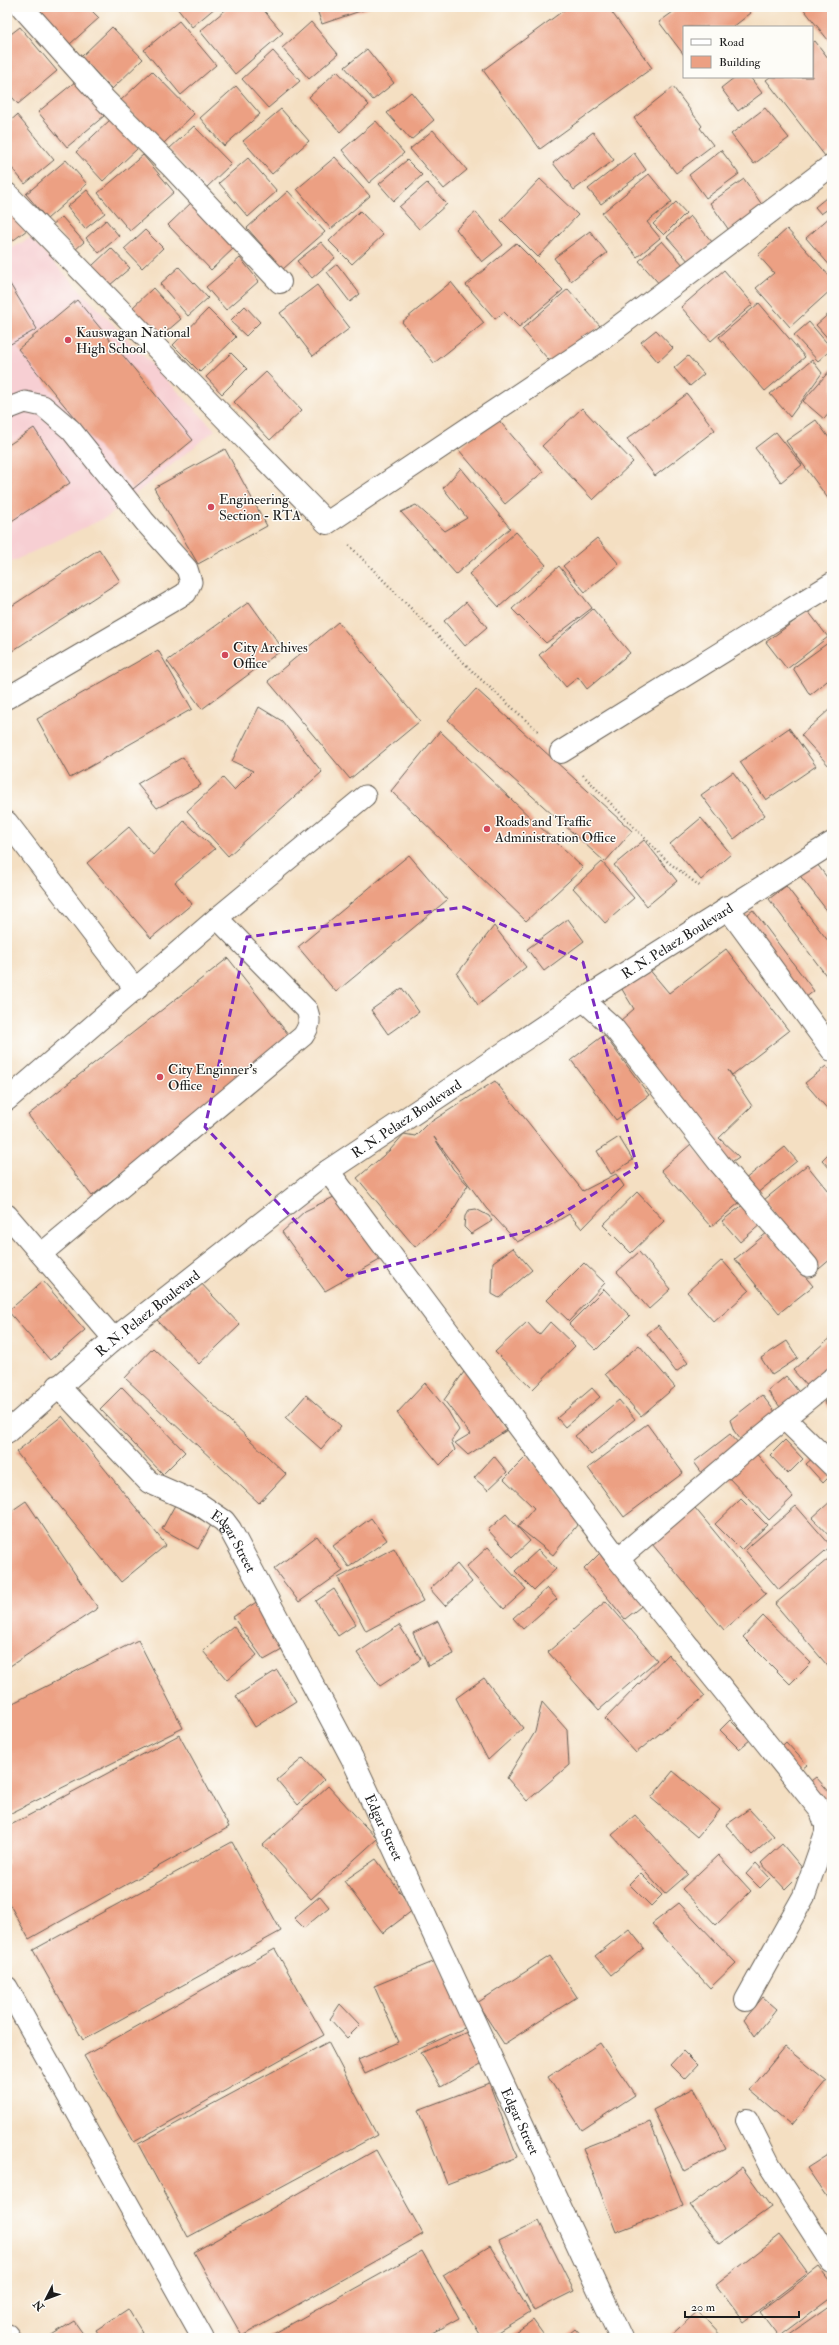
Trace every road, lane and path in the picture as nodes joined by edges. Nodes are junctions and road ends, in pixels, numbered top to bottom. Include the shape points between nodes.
1 (22, 7) edge
2 (832, 165) edge
3 (7, 194) edge
4 (280, 282) dead end
5 (7, 409) edge
6 (327, 523) junction
7 (832, 584) edge
8 (7, 698) edge
9 (561, 752) junction
10 (364, 796) dead end
11 (7, 822) edge
12 (832, 843) edge
13 (727, 907) junction
14 (217, 918) junction
15 (136, 990) junction
16 (582, 1000) junction
17 (832, 1050) edge
18 (7, 1100) edge
19 (328, 1171) junction
20 (10, 1225) edge
21 (41, 1254) junction
22 (808, 1266) dead end
23 (114, 1339) junction
24 (832, 1379) edge
25 (58, 1386) junction
26 (784, 1418) junction
27 (7, 1432) edge
28 (832, 1465) edge
29 (618, 1559) junction
30 (7, 1987) edge
31 (746, 2000) dead end
32 (747, 2120) dead end
33 (832, 2262) edge
34 (7, 2335) edge
35 (9, 2338) edge
36 (203, 2338) edge
37 (621, 2338) edge

1 - 4 street via 105,100
2 - 6 street via 602,339
3 - 6 street
5 - 8 lane via 25,402 44,406 71,430 145,522 187,569 191,582 186,593
6 - 9 path via 476,675
7 - 9 street
9 - 13 path via 668,862
10 - 14 lane
11 - 15 lane
12 - 13 street, R. N. Pelaez Boulevard
13 - 16 street, R. N. Pelaez Boulevard
13 - 17 street
14 - 15 lane
14 - 21 lane via 307,1010 309,1028 303,1036
15 - 18 lane
16 - 19 street, R. N. Pelaez Boulevard
16 - 22 lane via 613,1027 719,1163
19 - 23 street, R. N. Pelaez Boulevard
19 - 29 street
20 - 21 lane
21 - 23 lane
23 - 25 street, R. N. Pelaez Boulevard
24 - 26 street
25 - 27 street, R. N. Pelaez Boulevard
25 - 37 street, Edgar Street via 149,1482 199,1504 224,1521 230,1529 352,1758
26 - 28 street
26 - 29 street
29 - 31 street via 821,1811 826,1825 820,1855 804,1896
30 - 36 lane
32 - 33 street via 770,2166
34 - 35 street

